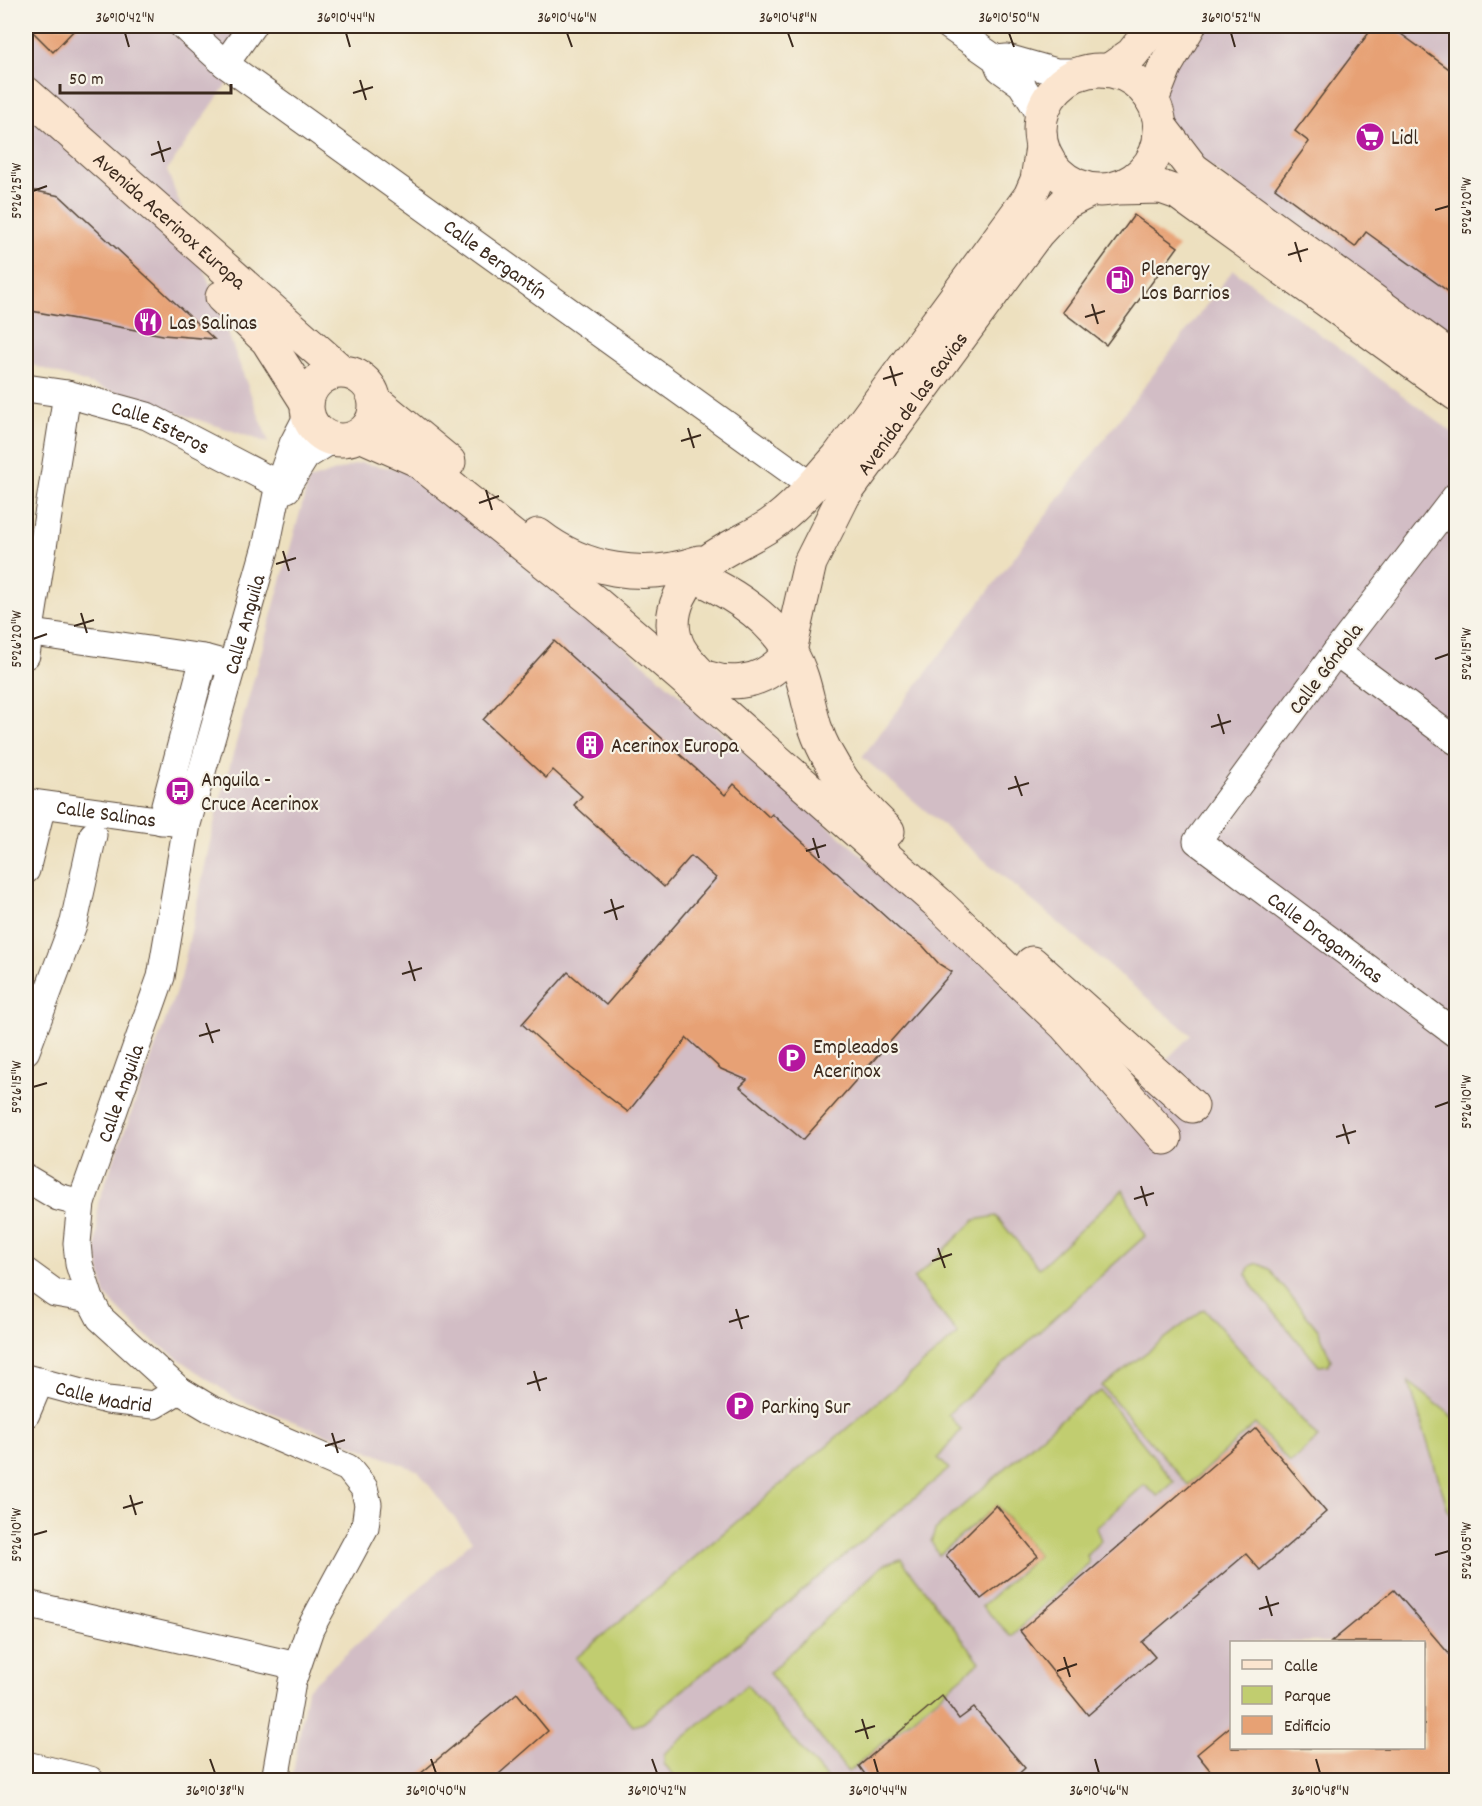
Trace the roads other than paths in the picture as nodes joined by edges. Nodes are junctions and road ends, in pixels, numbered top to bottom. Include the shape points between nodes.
1 (183, 26) edge
2 (252, 26) edge
3 (949, 26) edge
4 (1154, 26) edge
5 (1189, 26) edge
6 (996, 59) junction
7 (225, 63) junction
8 (1096, 71) junction
9 (26, 93) edge
10 (1156, 113) junction
11 (26, 114) edge
12 (1041, 134) junction
13 (1104, 189) junction
14 (1456, 361) edge
15 (341, 371) junction
16 (26, 388) edge
17 (67, 394) junction
18 (1456, 394) edge
19 (375, 401) junction
20 (308, 409) junction
21 (347, 437) junction
22 (283, 486) junction
23 (812, 486) junction
24 (1456, 496) edge
25 (551, 567) junction
26 (695, 567) junction
27 (27, 640) edge
28 (790, 651) junction
29 (1336, 652) junction
30 (204, 658) junction
31 (233, 666) junction
32 (704, 678) junction
33 (1456, 741) edge
34 (34, 803) edge
35 (825, 803) junction
36 (174, 822) junction
37 (93, 835) dead end
38 (29, 839) edge
39 (1197, 841) joint
40 (26, 870) edge
41 (1456, 1034) edge
42 (26, 1051) edge
43 (1192, 1106) dead end
44 (1165, 1138) dead end
45 (26, 1178) edge
46 (81, 1203) junction
47 (26, 1272) edge
48 (90, 1299) junction
49 (33, 1379) edge
50 (179, 1390) junction
51 (26, 1413) edge
52 (26, 1604) edge
53 (297, 1666) junction
54 (26, 1765) edge
55 (90, 1780) edge
56 (275, 1780) edge

1 - 7 street, Calle Bergantín
2 - 7 street
3 - 6 street
4 - 8 street via 1132,54
5 - 10 street via 1165,67
6 - 8 street via 1007,58 1056,72
6 - 12 street via 1000,69 1028,93
7 - 23 street, Calle Bergantín
8 - 10 street via 1134,80
8 - 12 street via 1059,85 1050,95
9 - 15 street, Avenida Acerinox Europa
10 - 13 street via 1156,153 1149,164 1141,175
10 - 14 street via 1193,169
11 - 20 street, Avenida Acerinox Europa via 267,340
12 - 13 street via 1055,171 1077,186
12 - 23 street, Avenida de las Gavias via 1037,180 1030,196 838,457
13 - 18 street via 1161,187 1178,193
13 - 28 street, Avenida de las Gavias via 1065,203 1037,233 844,495 810,563
15 - 19 street via 367,383
15 - 20 street via 318,380 309,394
16 - 17 street, Calle Esteros
17 - 22 street, Calle Esteros via 147,416
17 - 27 street
19 - 21 street via 372,420
19 - 26 street via 554,547 596,565 630,572
20 - 21 street via 318,431
20 - 22 street, Calle Anguila via 293,444
21 - 22 street, Calle Anguila via 306,456
21 - 25 street via 417,460
22 - 31 street, Calle Anguila
23 - 26 street, Avenida de las Gavias via 771,524
24 - 29 street, Calle Góndola
25 - 32 street via 605,597 684,666
25 - 35 street
26 - 28 street via 765,620
26 - 32 street via 675,607 674,625 680,649
27 - 30 street
28 - 32 street via 771,671 754,680 731,683
28 - 43 street via 803,676 826,754 858,803
29 - 33 street
29 - 39 street, Calle Góndola
30 - 31 street
30 - 36 street, Calle Anguila
31 - 36 street, Calle Anguila
32 - 35 street via 780,748
34 - 36 street, Calle Salinas
34 - 38 street
35 - 44 street via 938,903 1065,1025
36 - 46 street, Calle Anguila via 161,977
37 - 42 street via 71,931
38 - 40 street
39 - 41 street, Calle Dragaminas
45 - 46 street via 58,1197
46 - 48 street, Calle Anguila via 76,1243
47 - 48 street via 55,1293
48 - 50 street, Calle Anguila via 100,1318
49 - 50 street, Calle Madrid via 108,1400 154,1405
49 - 51 street
50 - 53 street, Calle Anguila via 209,1408 348,1468 364,1488 368,1504 365,1527 310,1629
52 - 53 street
53 - 56 street
54 - 55 street

